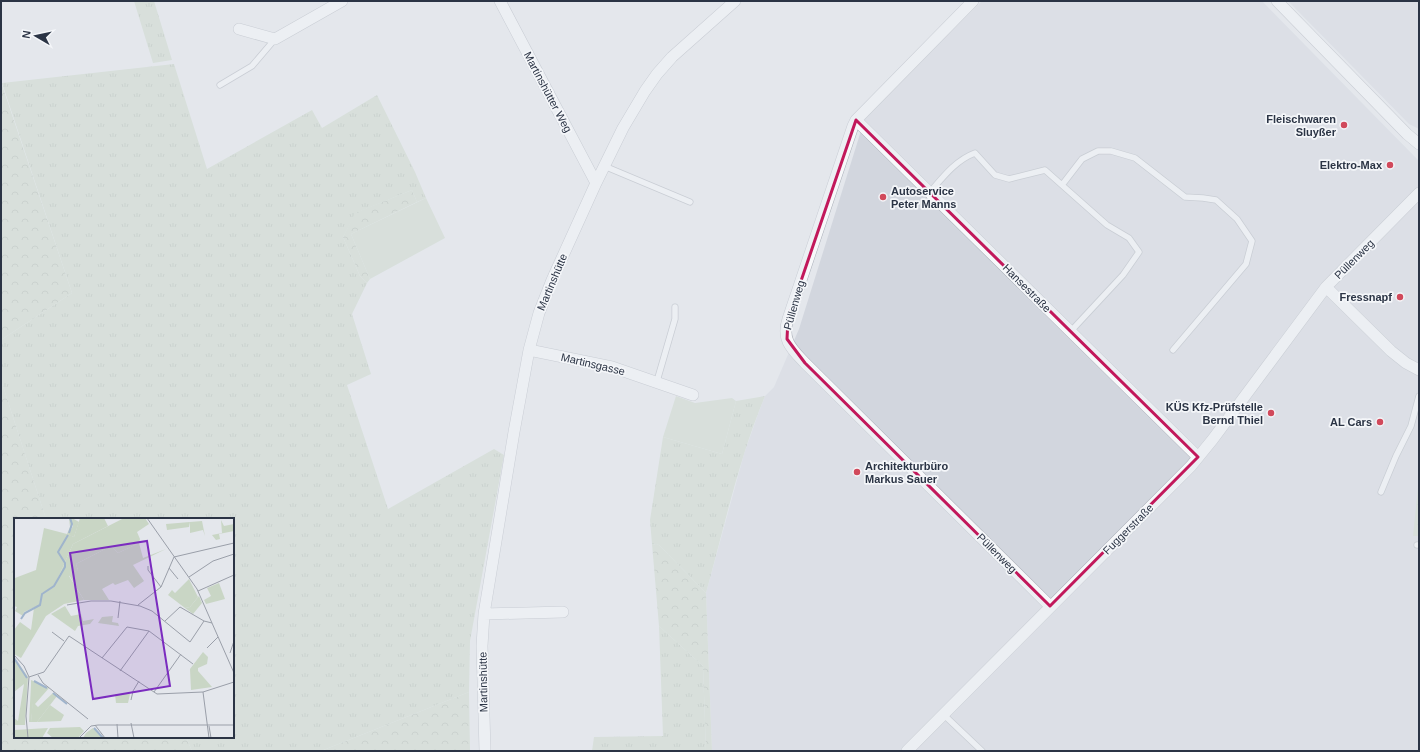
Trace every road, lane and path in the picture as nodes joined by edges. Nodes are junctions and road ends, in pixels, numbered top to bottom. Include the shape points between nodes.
1 (342, 1) edge
2 (500, 1) edge
3 (735, 1) edge
4 (973, 1) edge
5 (1277, 1) edge
6 (239, 29) dead end
7 (275, 39) junction
8 (220, 85) dead end
9 (856, 120) junction
10 (1419, 144) edge
11 (604, 166) junction
12 (596, 183) junction
13 (1062, 185) junction
14 (930, 192) junction
15 (1419, 193) edge
16 (690, 202) dead end
17 (1326, 287) junction
18 (675, 307) dead end
19 (1071, 331) junction
20 (529, 350) junction
21 (1173, 350) dead end
22 (1419, 370) edge
23 (657, 382) junction
24 (694, 395) dead end
25 (1419, 396) edge
26 (1198, 457) junction
27 (1381, 492) dead end
28 (1050, 606) junction
29 (563, 612) dead end
30 (484, 614) junction
31 (943, 714) junction
32 (485, 751) edge
33 (906, 751) edge
34 (982, 751) edge

1 - 7 street
2 - 12 street, Martinshütter Weg
3 - 11 street, Martinshütte via 657,74 634,109
4 - 9 street, Püllenweg
5 - 10 street
6 - 7 street
7 - 8 lane via 252,66
9 - 14 street, Hansestraße
9 - 28 street, Püllenweg via 788,319 785,329 787,339 805,363
11 - 12 street, Martinshütte
11 - 16 lane
12 - 20 street, Martinshütte via 545,296
13 - 14 lane via 1045,170 1010,179 995,175 975,153 950,170
13 - 19 lane via 1107,225 1129,238 1139,252 1123,275
13 - 21 lane via 1082,160 1098,151 1111,151 1135,158 1185,197 1216,200 1237,219 1252,241 1246,264
14 - 19 street, Hansestraße
15 - 17 street, Püllenweg
17 - 22 street, Püllenweg via 1390,351
17 - 26 street, Fuggerstraße
18 - 23 lane via 675,319
19 - 26 street, Hansestraße
20 - 23 street, Martinsgasse via 612,367
20 - 30 street, Martinshütte
23 - 24 street, Martinsgasse
25 - 27 lane via 1411,426
26 - 28 street, Fuggerstraße
28 - 31 street, Fuggerstraße
29 - 30 street
30 - 32 street, Martinshütte via 482,646
31 - 33 street, Fuggerstraße
31 - 34 lane

